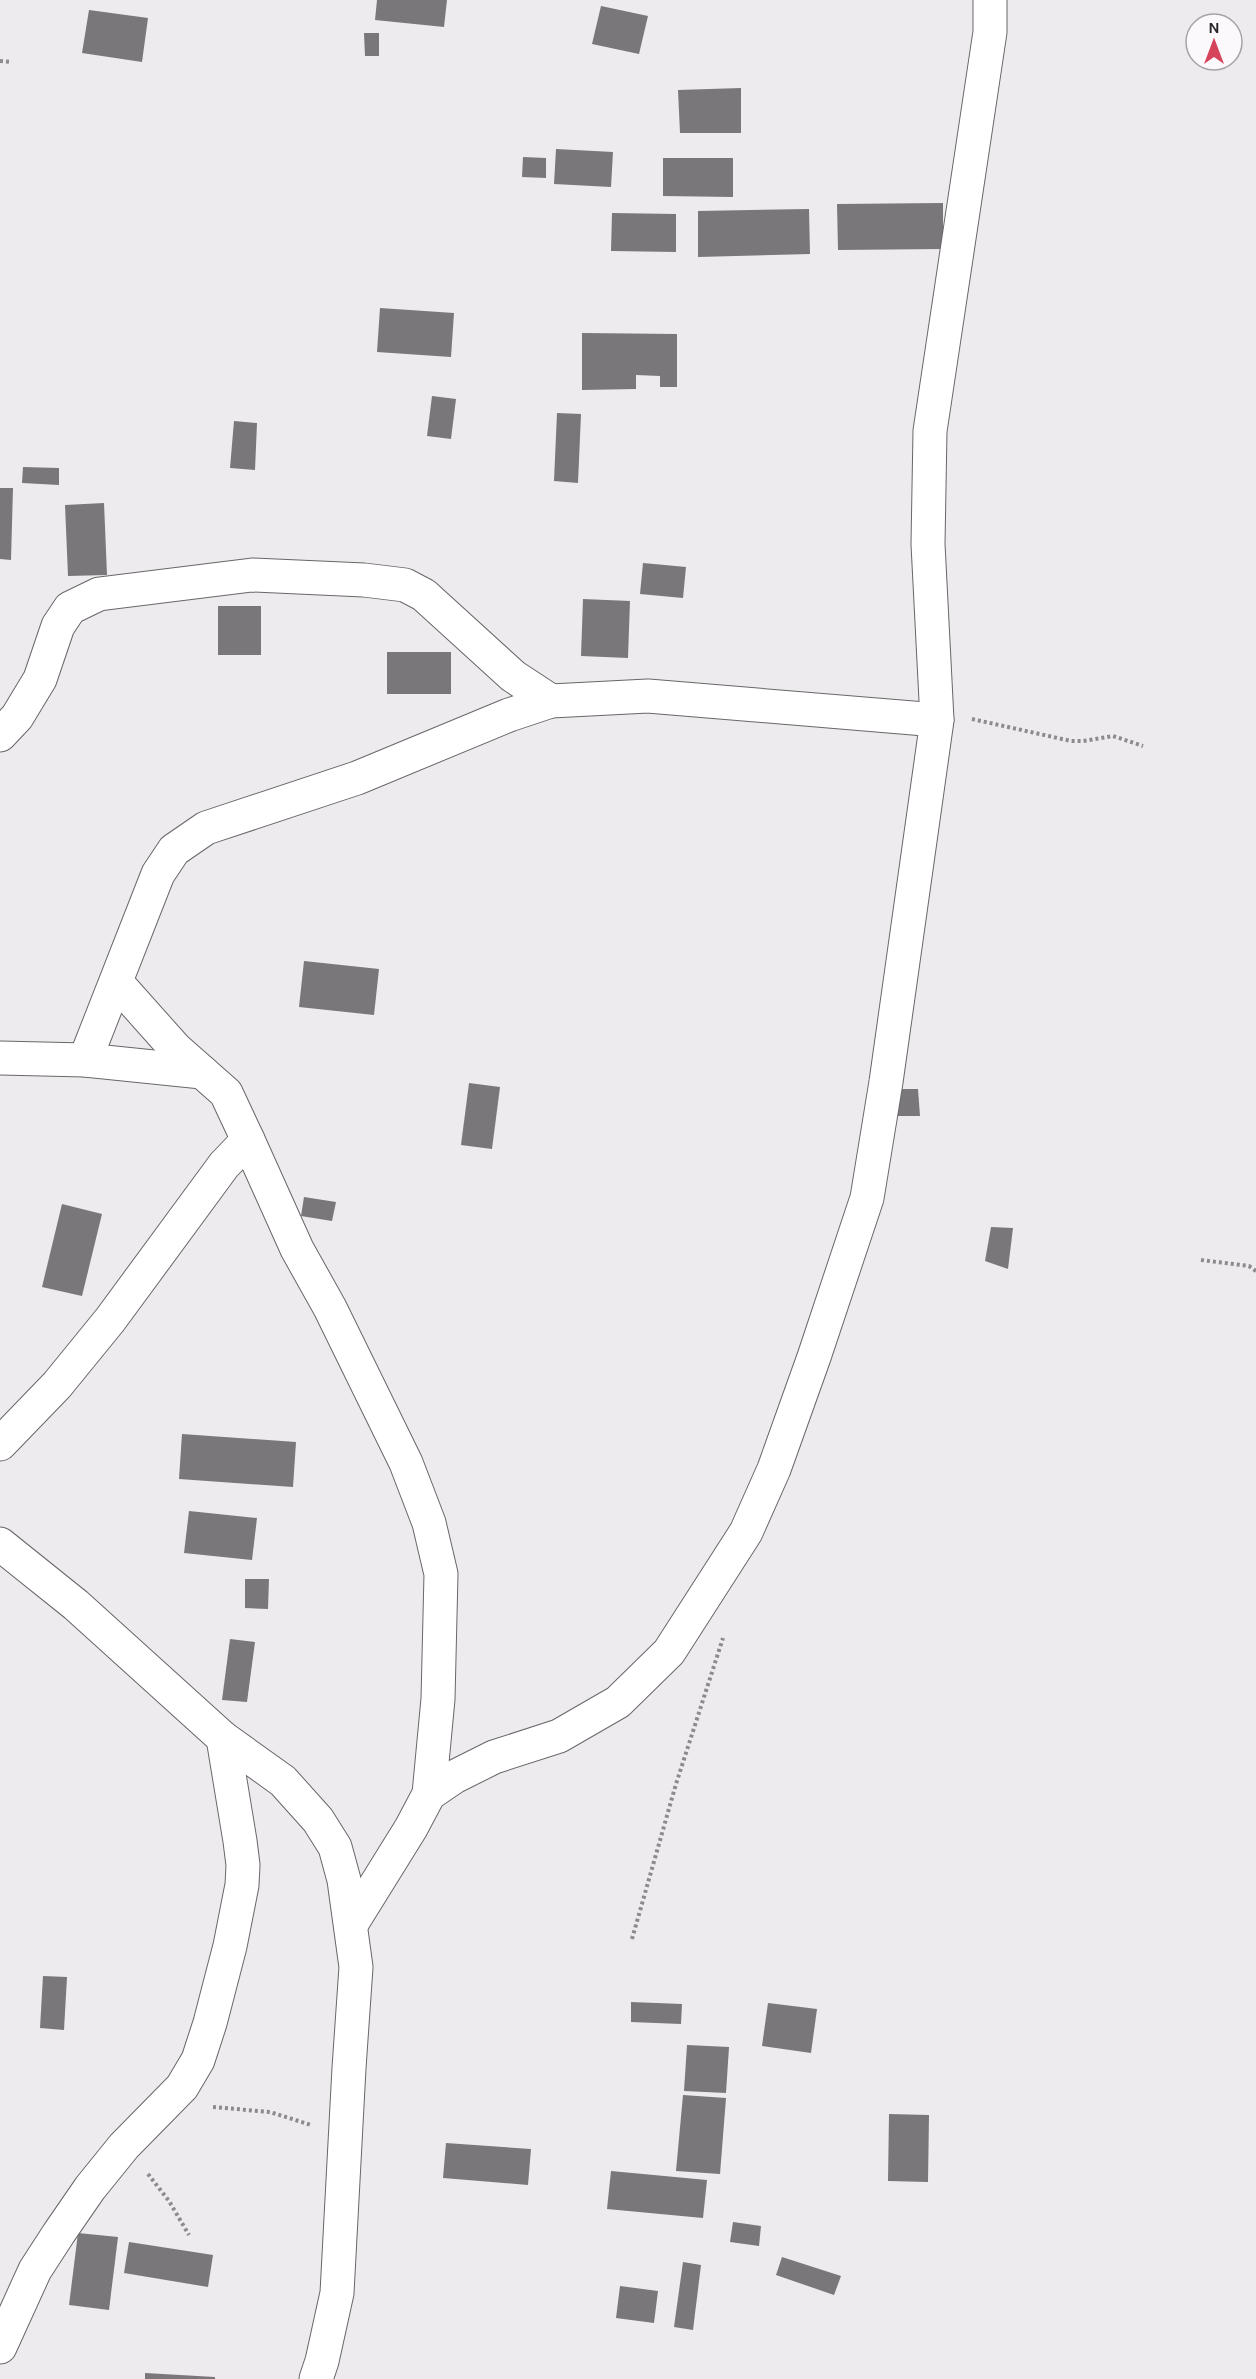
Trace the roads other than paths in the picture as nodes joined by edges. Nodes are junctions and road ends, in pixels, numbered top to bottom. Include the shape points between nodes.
1 (990, 0) edge
2 (551, 701) junction
3 (937, 720) junction
4 (0, 735) edge
5 (117, 983) junction
6 (0, 1058) edge
7 (85, 1060) junction
8 (202, 1072) junction
9 (248, 1140) junction
10 (0, 1444) edge
11 (0, 1544) edge
12 (223, 1738) junction
13 (429, 1794) junction
14 (352, 1923) junction
15 (0, 2347) edge
16 (316, 2379) edge

1 - 3 street via 990,32 930,431 928,544
2 - 3 street via 648,696
2 - 4 street via 513,676 424,595 405,585 252,575 99,594 70,608 58,626 40,679 17,717
2 - 5 street via 357,778 206,828 174,850 158,874
3 - 13 street via 867,1198 774,1469 746,1532 669,1652 618,1702 559,1736 494,1757
5 - 7 street
5 - 8 street
6 - 7 street
7 - 8 street
8 - 9 street via 226,1093
9 - 10 street via 224,1165 95,1339
9 - 13 street via 297,1249 406,1463 429,1523 441,1574 438,1699
11 - 12 street via 76,1605
12 - 14 street via 283,1780 318,1820 335,1847
12 - 15 street via 243,1865 239,1908 198,2060 182,2087 124,2146 90,2188 35,2270
13 - 14 street
14 - 16 street via 356,1967 337,2293

